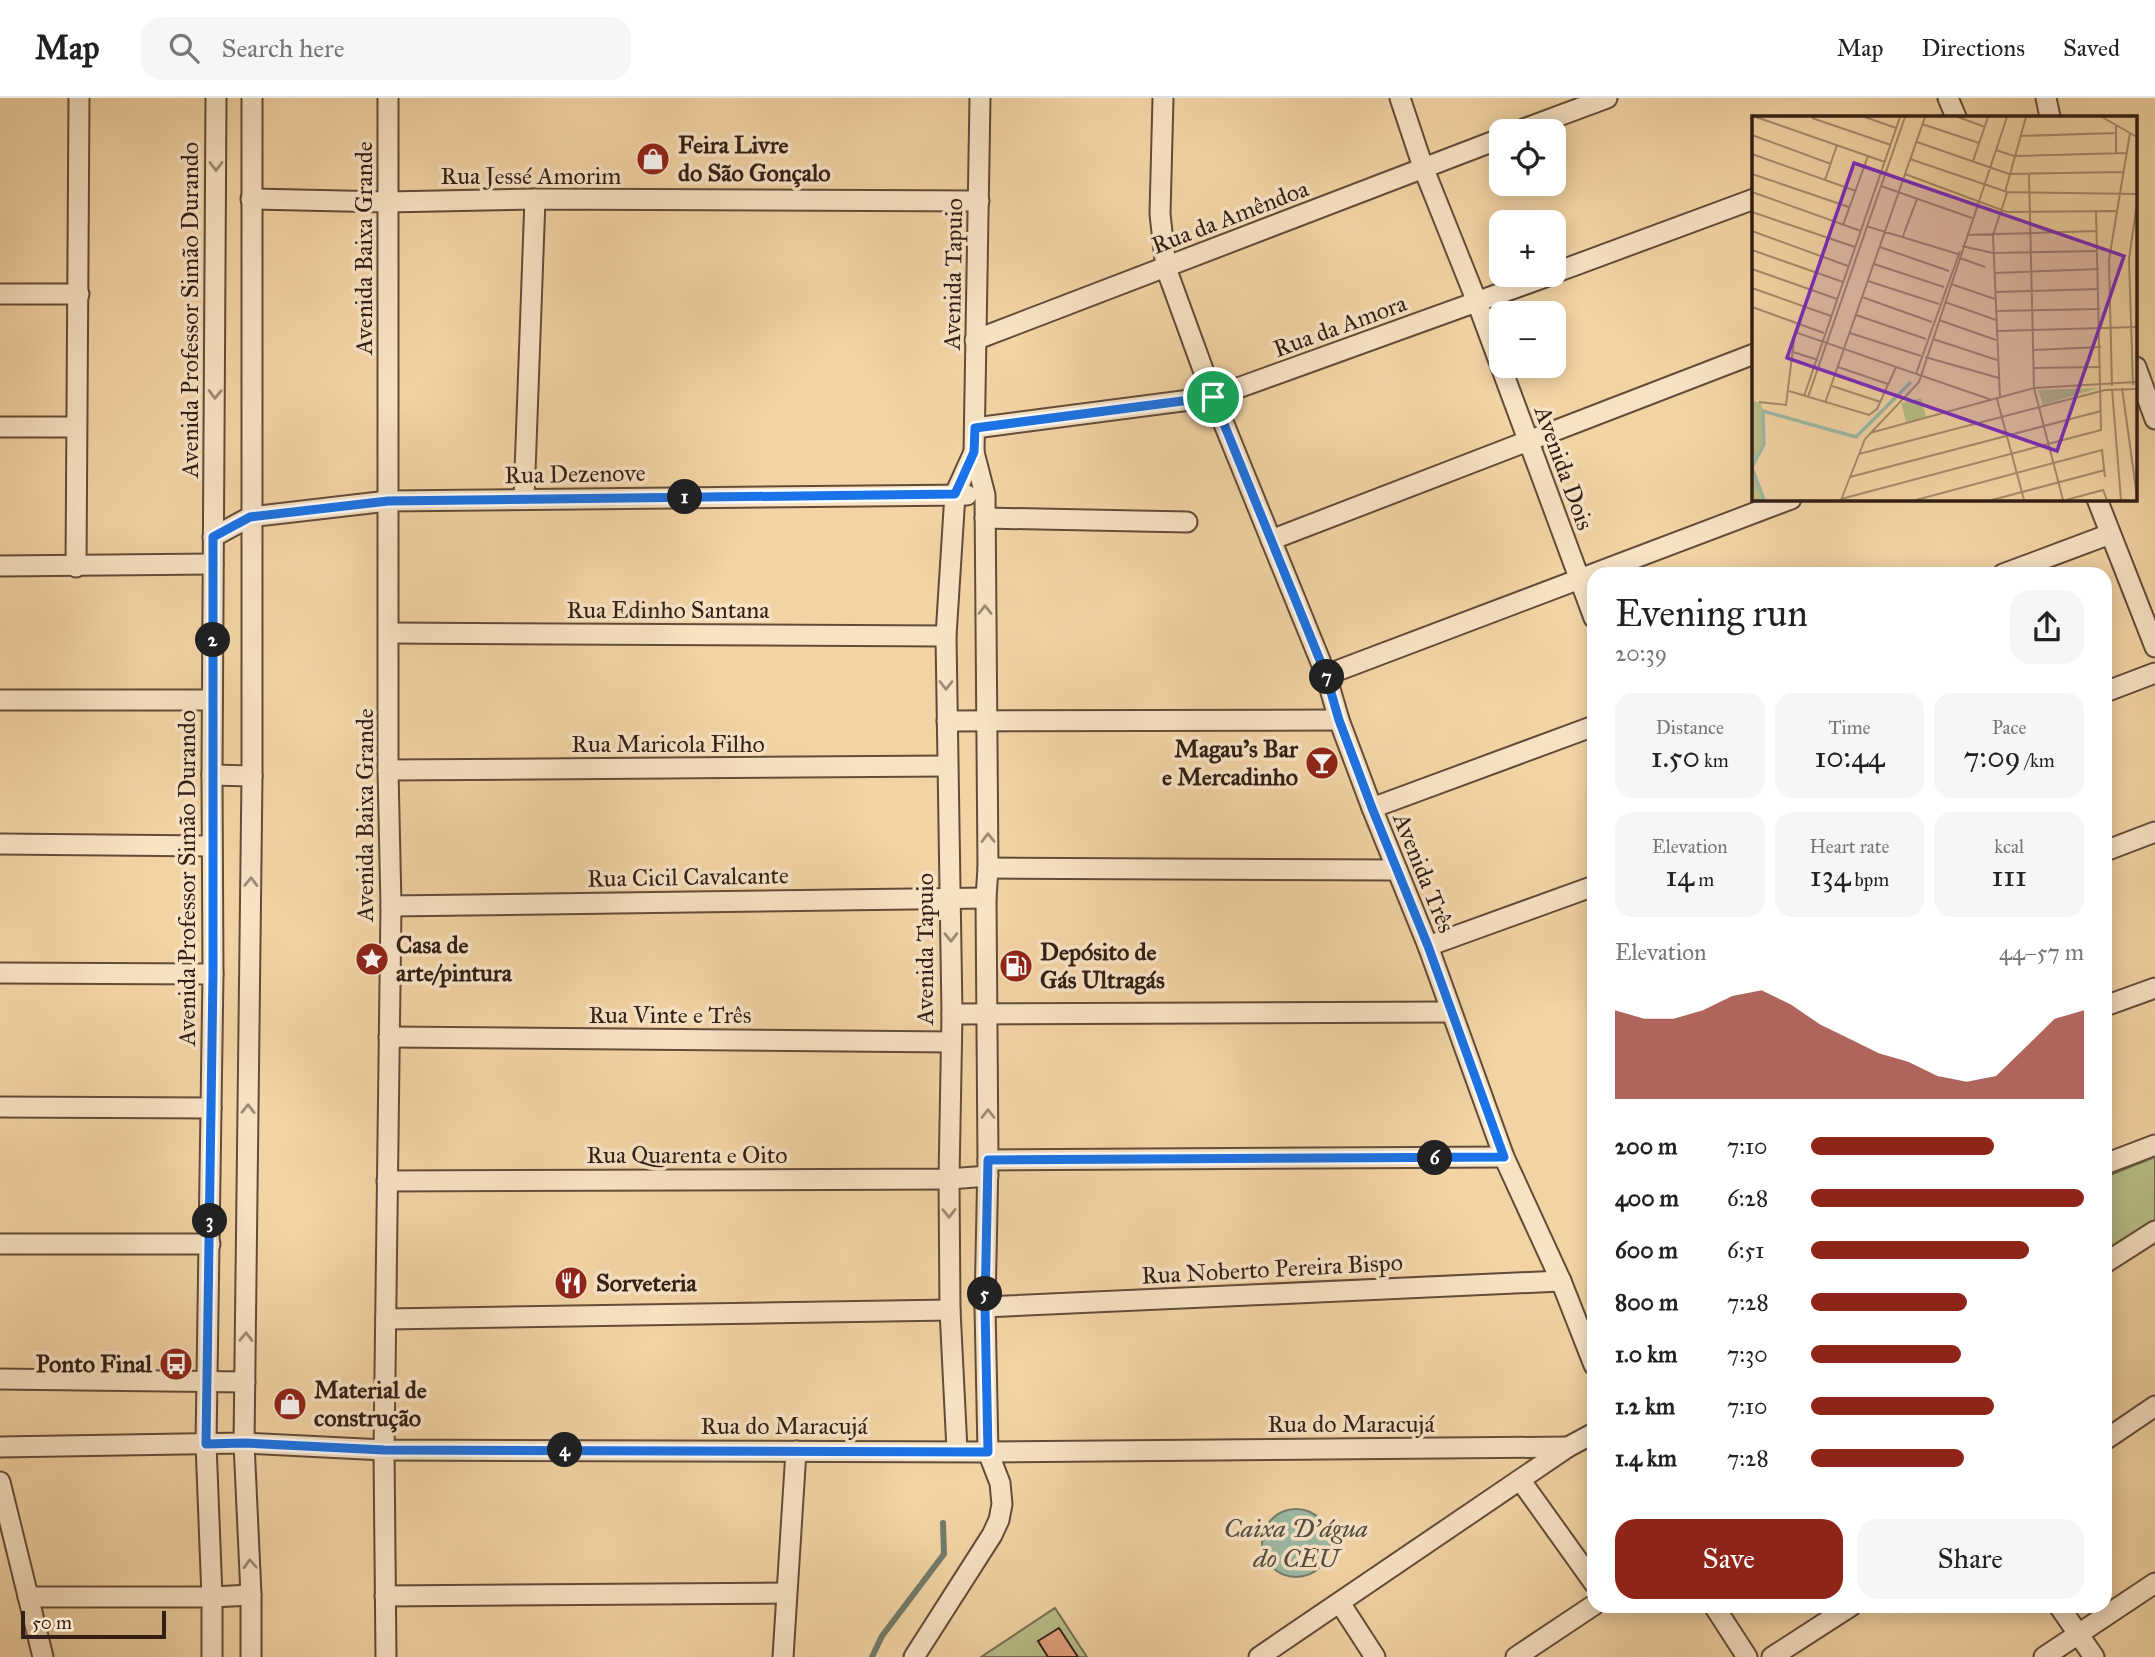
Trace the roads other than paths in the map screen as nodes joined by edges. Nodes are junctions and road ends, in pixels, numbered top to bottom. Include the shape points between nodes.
1 (79, 98) edge
2 (216, 98) edge
3 (252, 98) edge
4 (388, 98) edge
5 (980, 98) edge
6 (1163, 98) edge
7 (1400, 98) edge
8 (1607, 98) edge
9 (1948, 98) edge
10 (2046, 98) edge
11 (1956, 116) edge
12 (2049, 116) edge
13 (1550, 119) edge
14 (1489, 143) edge
15 (1423, 167) junction
16 (251, 199) junction
17 (535, 199) junction
18 (1752, 200) edge
19 (979, 201) junction
20 (388, 202) junction
21 (216, 243) junction
22 (250, 244) junction
23 (1166, 268) junction
24 (1566, 269) edge
25 (1518, 287) edge
26 (0, 294) edge
27 (79, 294) junction
28 (1478, 302) junction
29 (975, 340) junction
30 (1752, 355) edge
31 (2138, 372) edge
32 (1213, 397) junction
33 (2155, 419) edge
34 (0, 427) edge
35 (76, 427) junction
36 (975, 428) junction
37 (1528, 440) junction
38 (974, 452) junction
39 (955, 494) junction
40 (985, 495) junction
41 (524, 499) junction
42 (1788, 500) edge
43 (2097, 500) edge
44 (388, 501) junction
45 (250, 517) junction
46 (985, 518) junction
47 (1187, 522) dead end
48 (2110, 534) junction
49 (213, 537) junction
50 (1271, 540) junction
51 (214, 564) junction
52 (0, 566) edge
53 (76, 567) junction
54 (1611, 567) edge
55 (2022, 567) edge
56 (1587, 576) edge
57 (1579, 579) junction
58 (1587, 600) edge
59 (390, 633) junction
60 (946, 636) junction
61 (2155, 647) edge
62 (2155, 673) edge
63 (1326, 675) junction
64 (2112, 689) edge
65 (0, 700) edge
66 (212, 700) junction
67 (1339, 720) junction
68 (947, 721) junction
69 (986, 722) junction
70 (1587, 729) edge
71 (947, 766) junction
72 (388, 770) junction
73 (212, 775) junction
74 (252, 776) junction
75 (1372, 808) junction
76 (2155, 832) edge
77 (0, 844) edge
78 (211, 846) junction
79 (2112, 848) edge
80 (988, 868) junction
81 (1397, 870) junction
82 (1587, 889) edge
83 (950, 897) junction
84 (986, 898) junction
85 (391, 906) junction
86 (1428, 946) junction
87 (0, 973) edge
88 (213, 974) junction
89 (2155, 988) edge
90 (2112, 1003) edge
91 (1450, 1012) junction
92 (987, 1013) junction
93 (952, 1014) junction
94 (389, 1037) junction
95 (950, 1042) junction
96 (0, 1107) edge
97 (211, 1108) junction
98 (2155, 1145) edge
99 (1504, 1157) junction
100 (2112, 1161) edge
101 (988, 1168) junction
102 (948, 1179) junction
103 (387, 1181) junction
104 (2155, 1231) edge
105 (0, 1244) edge
106 (210, 1244) junction
107 (2112, 1259) edge
108 (1561, 1281) junction
109 (985, 1307) junction
110 (950, 1310) junction
111 (386, 1319) junction
112 (1587, 1347) edge
113 (0, 1379) edge
114 (207, 1382) junction
115 (246, 1382) junction
116 (2155, 1406) edge
117 (2112, 1435) edge
118 (1587, 1437) edge
119 (244, 1443) junction
120 (206, 1444) junction
121 (0, 1447) edge
122 (1568, 1447) junction
123 (384, 1450) junction
124 (957, 1450) junction
125 (796, 1451) junction
126 (988, 1452) junction
127 (1521, 1481) junction
128 (0, 1482) edge
129 (1587, 1573) edge
130 (2155, 1583) edge
131 (786, 1593) junction
132 (251, 1595) junction
133 (385, 1596) junction
134 (28, 1597) junction
135 (212, 1597) junction
136 (1340, 1603) junction
137 (1587, 1610) edge
138 (2112, 1611) edge
139 (1719, 1613) edge
140 (1841, 1613) edge
141 (2064, 1613) edge
142 (2110, 1613) edge
143 (2078, 1634) junction
144 (43, 1657) edge
145 (212, 1657) edge
146 (251, 1657) edge
147 (386, 1657) edge
148 (783, 1657) edge
149 (914, 1657) edge
150 (1259, 1657) edge
151 (1375, 1657) edge
152 (1516, 1657) edge
153 (1747, 1657) edge
154 (1772, 1657) edge
155 (2044, 1657) edge
156 (2094, 1657) edge

1 - 27 street
2 -> 21 street, Avenida Professor Simão Durando
3 - 16 street
4 - 20 street, Avenida Baixa Grande
5 - 19 street, Avenida Tapuio
6 - 23 street, Avenida Três via 1160,214
7 - 15 street, Avenida Dois
8 - 13 street
9 - 11 street
10 - 12 street
14 - 15 street, Rua da Amêndoa
15 - 23 street, Rua da Amêndoa
15 - 28 street, Avenida Dois
16 - 20 street, Rua Jessé Amorim
16 - 22 street
17 - 19 street, Rua Jessé Amorim
17 - 20 street, Rua Jessé Amorim
17 - 41 street
18 - 24 street, Rua da Amora
19 - 29 street, Avenida Tapuio
20 - 44 street, Avenida Baixa Grande
21 - 22 street
21 -> 49 street, Avenida Professor Simão Durando
22 - 45 street
23 - 29 street, Rua da Amêndoa
23 - 32 street, Avenida Três
25 - 28 street, Rua da Amora
26 - 27 street
27 - 35 street
28 - 32 street, Rua da Amora
28 - 37 street, Avenida Dois
29 - 36 street, Avenida Tapuio
30 - 37 street
31 - 33 street
32 - 36 street, Rua da Amora
32 - 50 street, Avenida Três
34 - 35 street
35 - 53 street
36 - 38 street, Avenida Tapuio
37 - 50 street
37 - 57 street, Avenida Dois
38 - 39 street, Avenida Tapuio
38 - 40 street, Avenida Tapuio
39 - 40 street, Rua Dezenove
39 - 41 street, Rua Dezenove
39 - 60 street, Avenida Tapuio
40 - 46 street, Avenida Tapuio
41 - 44 street, Rua Dezenove
42 - 54 street
43 - 48 street
44 - 45 street, Rua Dezenove
44 - 59 street, Avenida Baixa Grande
45 - 49 street, Rua Dezenove
45 - 74 street
46 - 47 street
69 -> 46 street, Avenida Tapuio
48 - 55 street
48 - 61 street
49 - 51 street, Avenida Professor Simão Durando
50 - 63 street, Avenida Três
51 - 53 street
51 - 66 street, Avenida Professor Simão Durando
52 - 53 street
56 - 57 street
57 - 58 street, Avenida Dois
57 - 63 street
59 - 60 street, Rua Edinho Santana
59 - 72 street, Avenida Baixa Grande
60 -> 68 street, Avenida Tapuio
62 - 64 street
63 - 67 street, Avenida Três
65 - 66 street
66 - 73 street, Avenida Professor Simão Durando
67 - 69 street
67 - 75 street, Avenida Três
68 - 69 street
68 - 71 street, Avenida Tapuio
80 -> 69 street, Avenida Tapuio
70 - 75 street
71 - 72 street, Rua Maricola Filho
71 - 83 street, Avenida Tapuio
72 - 85 street, Avenida Baixa Grande
73 - 74 street
73 - 78 street, Avenida Professor Simão Durando
115 -> 74 street
75 - 81 street, Avenida Três
76 - 79 street
77 - 78 street
78 - 88 street, Avenida Professor Simão Durando
80 - 81 street
80 - 84 street, Avenida Tapuio
81 - 86 street, Avenida Três
82 - 86 street
83 - 84 street, Rua Cicil Cavalcante
83 - 85 street, Rua Cicil Cavalcante
83 -> 93 street, Avenida Tapuio
84 - 92 street, Avenida Tapuio
85 - 94 street, Avenida Baixa Grande
86 - 91 street, Avenida Três
87 - 88 street
88 - 97 street, Avenida Professor Simão Durando
89 - 90 street
91 - 92 street
91 - 99 street, Avenida Três
92 - 93 street
101 -> 92 street, Avenida Tapuio
93 - 95 street, Avenida Tapuio
94 - 95 street, Rua Vinte e Três
94 - 103 street, Avenida Baixa Grande
95 - 102 street, Avenida Tapuio
96 - 97 street
97 - 106 street, Avenida Professor Simão Durando
98 - 100 street
99 - 101 street, Rua Quarenta e Oito
99 - 108 street, Avenida Três
101 - 102 street, Rua Quarenta e Oito
101 - 109 street, Avenida Tapuio
102 - 103 street, Rua Quarenta e Oito
102 -> 110 street, Avenida Tapuio
103 - 111 street, Avenida Baixa Grande
104 - 107 street
105 - 106 street
106 - 114 street, Avenida Professor Simão Durando
108 - 109 street, Rua Noberto Pereira Bispo
108 - 112 street, Avenida Três
109 - 126 street, Avenida Tapuio
110 - 111 street
110 - 124 street, Avenida Tapuio
111 - 123 street, Avenida Baixa Grande
113 - 114 street
114 - 115 street
114 - 120 street, Avenida Professor Simão Durando
115 - 119 street
116 - 117 street
118 - 122 street
119 - 120 street, Rua do Maracujá
119 - 123 street, Rua do Maracujá
132 -> 119 street
120 - 121 street, Rua do Maracujá
120 - 135 street, Avenida Professor Simão Durando
122 - 126 street, Rua do Maracujá
122 - 127 street
123 - 125 street, Rua do Maracujá
123 - 133 street, Avenida Baixa Grande
124 - 125 street, Rua do Maracujá
124 - 126 street, Rua do Maracujá
125 - 131 street
126 - 149 street, Avenida Tapuio via 1000,1483 999,1520
127 - 129 street
127 - 136 street
128 - 134 street
130 - 138 street
131 - 133 street
131 - 148 street
132 - 135 street
132 - 146 street
133 - 147 street, Avenida Baixa Grande
134 - 135 street
134 - 144 street
135 - 145 street, Avenida Professor Simão Durando
136 - 150 street
136 - 151 street
137 - 152 street
139 - 153 street
140 - 154 street
141 - 143 street
142 - 143 street
143 - 155 street
143 - 156 street

